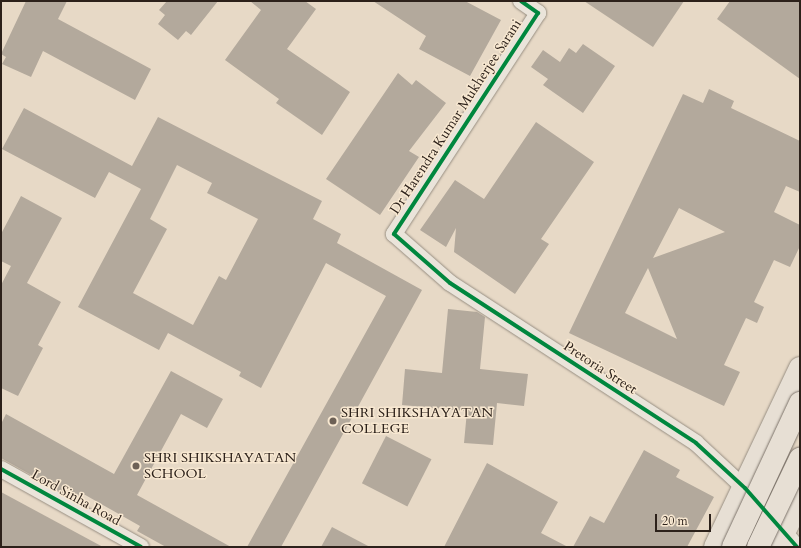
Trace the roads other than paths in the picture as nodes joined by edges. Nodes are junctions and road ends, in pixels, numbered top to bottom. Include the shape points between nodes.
1 (521, 1) edge
2 (394, 234) joint
3 (800, 368) edge
4 (800, 403) edge
5 (800, 459) edge
6 (1, 469) edge
7 (745, 488) junction
8 (800, 500) edge
9 (786, 542) edge
10 (141, 547) edge
11 (715, 547) edge
12 (733, 547) edge
13 (758, 547) edge

1 - 2 street, Dr Harendra Kumar Mukherjee Sarani via 538,13
2 - 7 street, Pretoria Street via 450,283 696,443
3 - 7 main road
4 - 12 main road, bridge
5 - 13 main road, bridge
6 - 10 street, Lord Sinha Road
7 - 9 street, Pretoria Street
7 - 11 main road
8 - 9 main road

